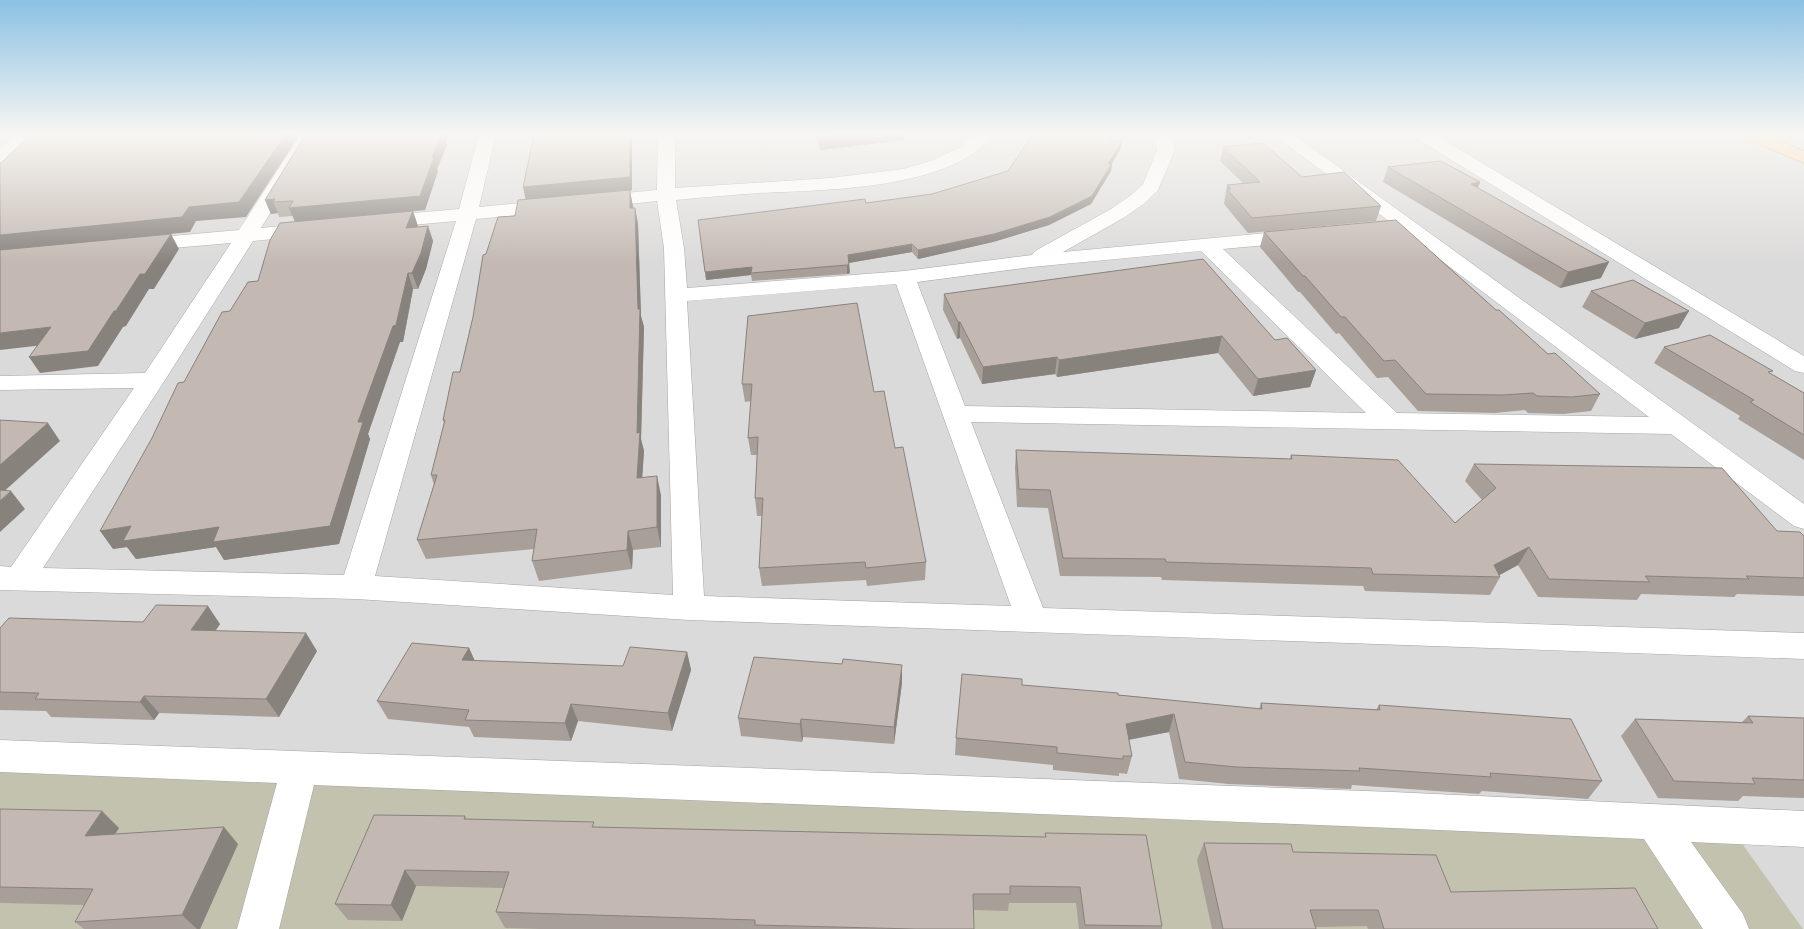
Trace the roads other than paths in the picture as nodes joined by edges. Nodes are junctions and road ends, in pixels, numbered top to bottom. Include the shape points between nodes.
1 (283, 177) edge
2 (477, 177) edge
3 (666, 177) edge
4 (875, 177) edge
5 (1155, 177) edge
6 (1340, 177) edge
7 (1493, 177) edge
8 (666, 195) junction
9 (468, 213) junction
10 (363, 224) edge
11 (334, 226) edge
12 (1406, 226) junction
13 (1378, 228) edge
14 (1320, 234) edge
15 (248, 235) junction
16 (1206, 245) junction
17 (119, 247) edge
18 (1032, 261) junction
19 (904, 277) junction
20 (676, 295) junction
21 (1804, 366) edge
22 (153, 380) junction
23 (0, 383) edge
24 (956, 414) junction
25 (1391, 422) junction
26 (1678, 426) junction
27 (1804, 519) edge
28 (9, 579) edge
29 (356, 587) junction
30 (689, 608) junction
31 (1030, 618) junction
32 (1804, 646) edge
33 (0, 756) edge
34 (300, 767) junction
35 (1654, 822) junction
36 (1804, 829) edge
37 (258, 929) edge
38 (1728, 929) edge

1 - 15 street
2 - 9 street
3 - 8 street
4 - 8 street
5 - 18 street via 1138,199 1118,213
6 - 12 street
7 - 21 street
8 - 9 street
8 - 20 street via 674,248
9 - 10 street
9 - 29 street
11 - 15 street
12 - 13 street
12 - 26 street
14 - 16 street
15 - 17 street
15 - 22 street
16 - 18 street
16 - 25 street
18 - 19 street
19 - 20 street
19 - 24 street
20 - 30 street
22 - 23 street
22 - 28 street
24 - 25 street
24 - 31 street
25 - 26 street
26 - 27 street
28 - 29 street
29 - 30 street
30 - 31 street
31 - 32 street
33 - 34 street
34 - 35 street
34 - 37 street
35 - 36 street
35 - 38 street

